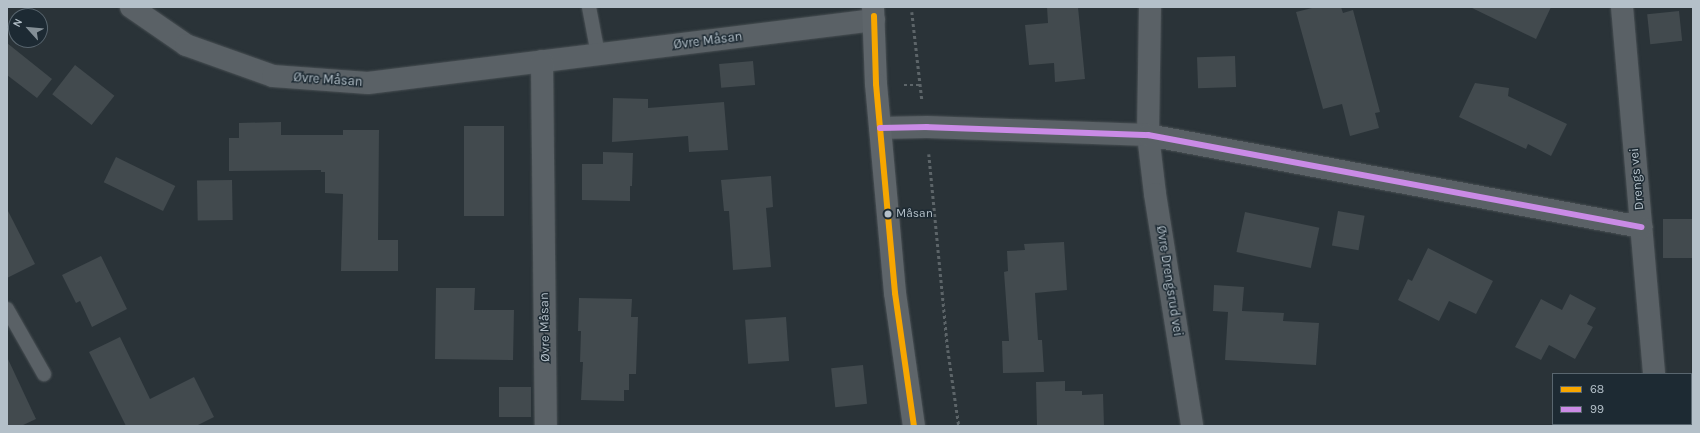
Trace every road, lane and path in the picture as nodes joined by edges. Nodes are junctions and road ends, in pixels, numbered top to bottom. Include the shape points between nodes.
1 (131, 7) edge
2 (588, 7) edge
3 (1150, 7) edge
4 (1622, 7) edge
5 (912, 12) dead end
6 (874, 14) edge
7 (598, 54) junction
8 (542, 61) junction
9 (901, 85) dead end
10 (919, 85) junction
11 (922, 101) dead end
12 (880, 128) junction
13 (1148, 135) junction
14 (929, 147) dead end
15 (1641, 227) junction
16 (7, 309) edge
17 (1654, 373) edge
18 (44, 374) dead end
19 (546, 426) edge
20 (914, 426) edge
21 (958, 426) edge
22 (1192, 426) edge

1 - 8 street, Øvre Måsan via 186,45 273,76 368,83
2 - 7 lane
3 - 13 street, Øvre Drengsrud vei
4 - 15 street, Drengs vei
5 - 10 path
6 - 7 street, Øvre Måsan
6 - 12 main road
7 - 8 street, Øvre Måsan
8 - 19 street, Øvre Måsan
9 - 10 path
10 - 11 path
12 - 13 street via 927,127
12 - 20 main road via 895,296
13 - 15 street
13 - 22 street, Øvre Drengsrud vei
14 - 21 path via 948,350
15 - 17 street, Drengs vei
16 - 18 lane

